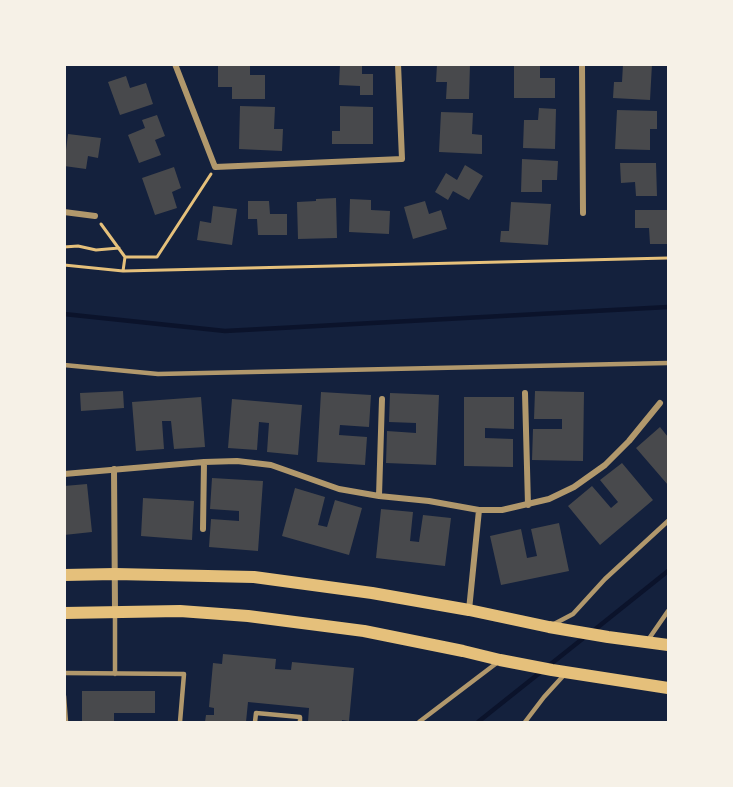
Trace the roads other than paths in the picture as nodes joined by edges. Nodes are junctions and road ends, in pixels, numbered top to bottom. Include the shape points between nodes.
1 (176, 64) edge
2 (398, 64) edge
3 (582, 64) edge
4 (64, 212) edge
5 (583, 213) dead end
6 (95, 216) road end
7 (669, 363) edge
8 (64, 365) edge
9 (525, 393) dead end
10 (382, 399) dead end
11 (660, 404) dead end
12 (204, 462) junction
13 (114, 469) junction
14 (64, 474) edge
15 (379, 496) junction
16 (528, 505) junction
17 (478, 510) junction
18 (669, 521) edge
19 (203, 529) dead end
20 (115, 574) junction
21 (64, 575) edge
22 (469, 610) junction
23 (115, 611) junction
24 (669, 611) edge
25 (64, 613) edge
26 (549, 627) junction
27 (647, 642) junction
28 (669, 645) edge
29 (500, 660) junction
30 (64, 673) edge
31 (566, 673) junction
32 (115, 674) junction
33 (669, 688) edge
34 (64, 696) edge
35 (66, 723) edge
36 (180, 723) edge
37 (255, 723) edge
38 (300, 723) edge
39 (419, 723) edge
40 (525, 723) edge

1 - 2 street via 215,167 402,159
3 - 5 street
4 - 6 street
7 - 8 lane via 158,374
9 - 16 street
10 - 15 street
11 - 16 street via 605,465 574,487
12 - 13 street
12 - 15 street via 271,465 339,489
12 - 19 street
13 - 14 street
13 - 20 street
15 - 17 street
16 - 17 street
17 - 22 street
18 - 26 lane via 573,614
20 - 21 main road
20 - 22 main road via 254,578
20 - 23 street
22 - 26 main road
23 - 25 main road
23 - 29 main road via 248,616 364,631
23 - 32 lane
24 - 27 lane
26 - 27 main road
27 - 28 main road
29 - 31 main road
29 - 39 lane
30 - 32 lane
31 - 33 main road
31 - 40 lane
32 - 36 lane via 184,674
34 - 35 lane
37 - 38 lane via 256,713 300,717

